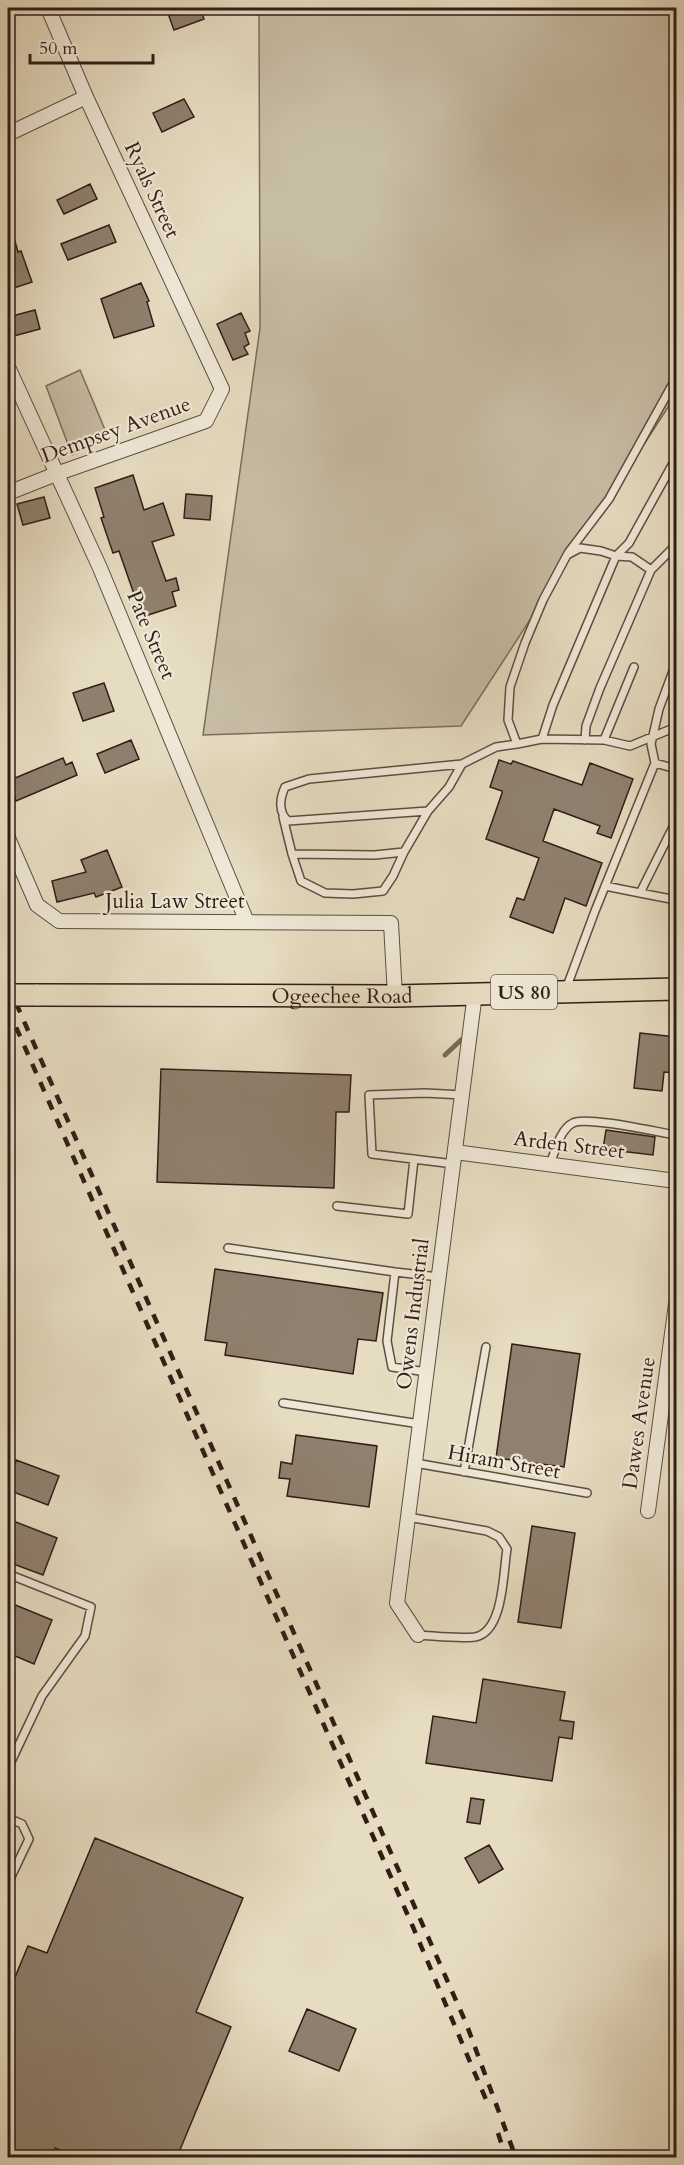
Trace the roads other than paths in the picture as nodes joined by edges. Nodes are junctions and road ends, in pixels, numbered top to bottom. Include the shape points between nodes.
1 (48, 8) edge
2 (86, 97) junction
3 (8, 134) edge
4 (8, 367) edge
5 (676, 378) edge
6 (222, 389) joint
7 (676, 458) edge
8 (56, 474) junction
9 (8, 493) edge
10 (676, 541) edge
11 (567, 555) junction
12 (616, 556) junction
13 (651, 570) junction
14 (676, 663) edge
15 (634, 667) dead end
16 (676, 727) edge
17 (652, 737) junction
18 (542, 739) junction
19 (585, 740) junction
20 (604, 740) junction
21 (517, 744) junction
22 (655, 763) junction
23 (462, 764) junction
24 (676, 769) edge
25 (428, 811) junction
26 (283, 817) junction
27 (676, 821) edge
28 (8, 838) edge
29 (404, 852) junction
30 (292, 854) junction
31 (605, 886) junction
32 (640, 893) junction
33 (676, 900) edge
34 (247, 922) junction
35 (676, 990) edge
36 (565, 992) junction
37 (475, 993) junction
38 (8, 995) edge
39 (395, 996) junction
40 (463, 1095) junction
41 (676, 1134) edge
42 (454, 1158) junction
43 (414, 1159) junction
44 (550, 1164) junction
45 (676, 1181) edge
46 (337, 1206) dead end
47 (228, 1248) dead end
48 (395, 1272) junction
49 (439, 1277) junction
50 (676, 1304) edge
51 (486, 1347) dead end
52 (427, 1372) junction
53 (283, 1403) dead end
54 (420, 1424) junction
55 (415, 1464) junction
56 (465, 1472) junction
57 (587, 1493) dead end
58 (648, 1511) dead end
59 (408, 1517) junction
60 (8, 1574) edge
61 (418, 1635) joint
62 (8, 1768) edge
63 (8, 1818) edge
64 (8, 1883) edge

1 - 2 street, Ryals Street
2 - 3 street
2 - 6 street, Ryals Street
4 - 8 street, Pate Street
5 - 11 lane via 609,499
6 - 8 street, Dempsey Avenue via 206,421
7 - 12 lane via 629,543
8 - 9 street, Dempsey Avenue
8 - 34 street, Pate Street via 100,568
10 - 13 lane
11 - 12 lane via 580,548
11 - 21 lane via 539,610 510,687 508,720
12 - 13 lane via 632,557
12 - 18 lane
13 - 19 lane via 600,688
14 - 17 lane
15 - 20 lane
16 - 17 lane
17 - 20 lane via 630,746
17 - 22 lane
18 - 19 lane
18 - 21 lane
19 - 20 lane
21 - 23 lane via 496,747
22 - 24 lane
22 - 31 lane
23 - 25 lane
23 - 26 lane via 309,779 285,787 280,798
25 - 26 lane via 288,821
25 - 29 lane
26 - 30 lane
27 - 32 lane
28 - 34 street, Julia Law Street via 37,905 59,921
29 - 30 lane
29 - 30 lane via 383,891 353,894 325,893 301,880
31 - 32 lane
31 - 36 lane
32 - 33 lane
34 - 39 street, Julia Law Street via 391,923
35 - 36 main road, Ogeechee Road / US 80
36 - 37 main road, Ogeechee Road / US 80
37 - 39 main road, Ogeechee Road / US 80
37 - 40 street, Owens Industrial
38 - 39 main road, Ogeechee Road / US 80, bridge
40 - 42 street, Owens Industrial
40 - 43 lane via 369,1095 372,1154
41 - 44 lane via 591,1121 573,1123 564,1130
42 - 43 lane
42 - 44 street, Arden Street
42 - 49 street, Owens Industrial
43 - 46 lane via 408,1214
44 - 45 street, Arden Street
47 - 48 lane
48 - 49 lane
48 - 52 lane via 387,1341 392,1367
49 - 52 street, Owens Industrial
50 - 58 street, Dawes Avenue
51 - 56 lane
52 - 54 street, Owens Industrial
53 - 54 lane
54 - 55 street, Owens Industrial
55 - 56 lane, Hiram Street
55 - 59 street, Owens Industrial
56 - 57 lane, Hiram Street
59 - 61 street, Owens Industrial via 397,1603
59 - 61 lane via 487,1531 499,1537 507,1549 498,1613 492,1626 477,1636
60 - 62 lane via 91,1607 85,1636 42,1696
63 - 64 lane via 22,1824 29,1839

